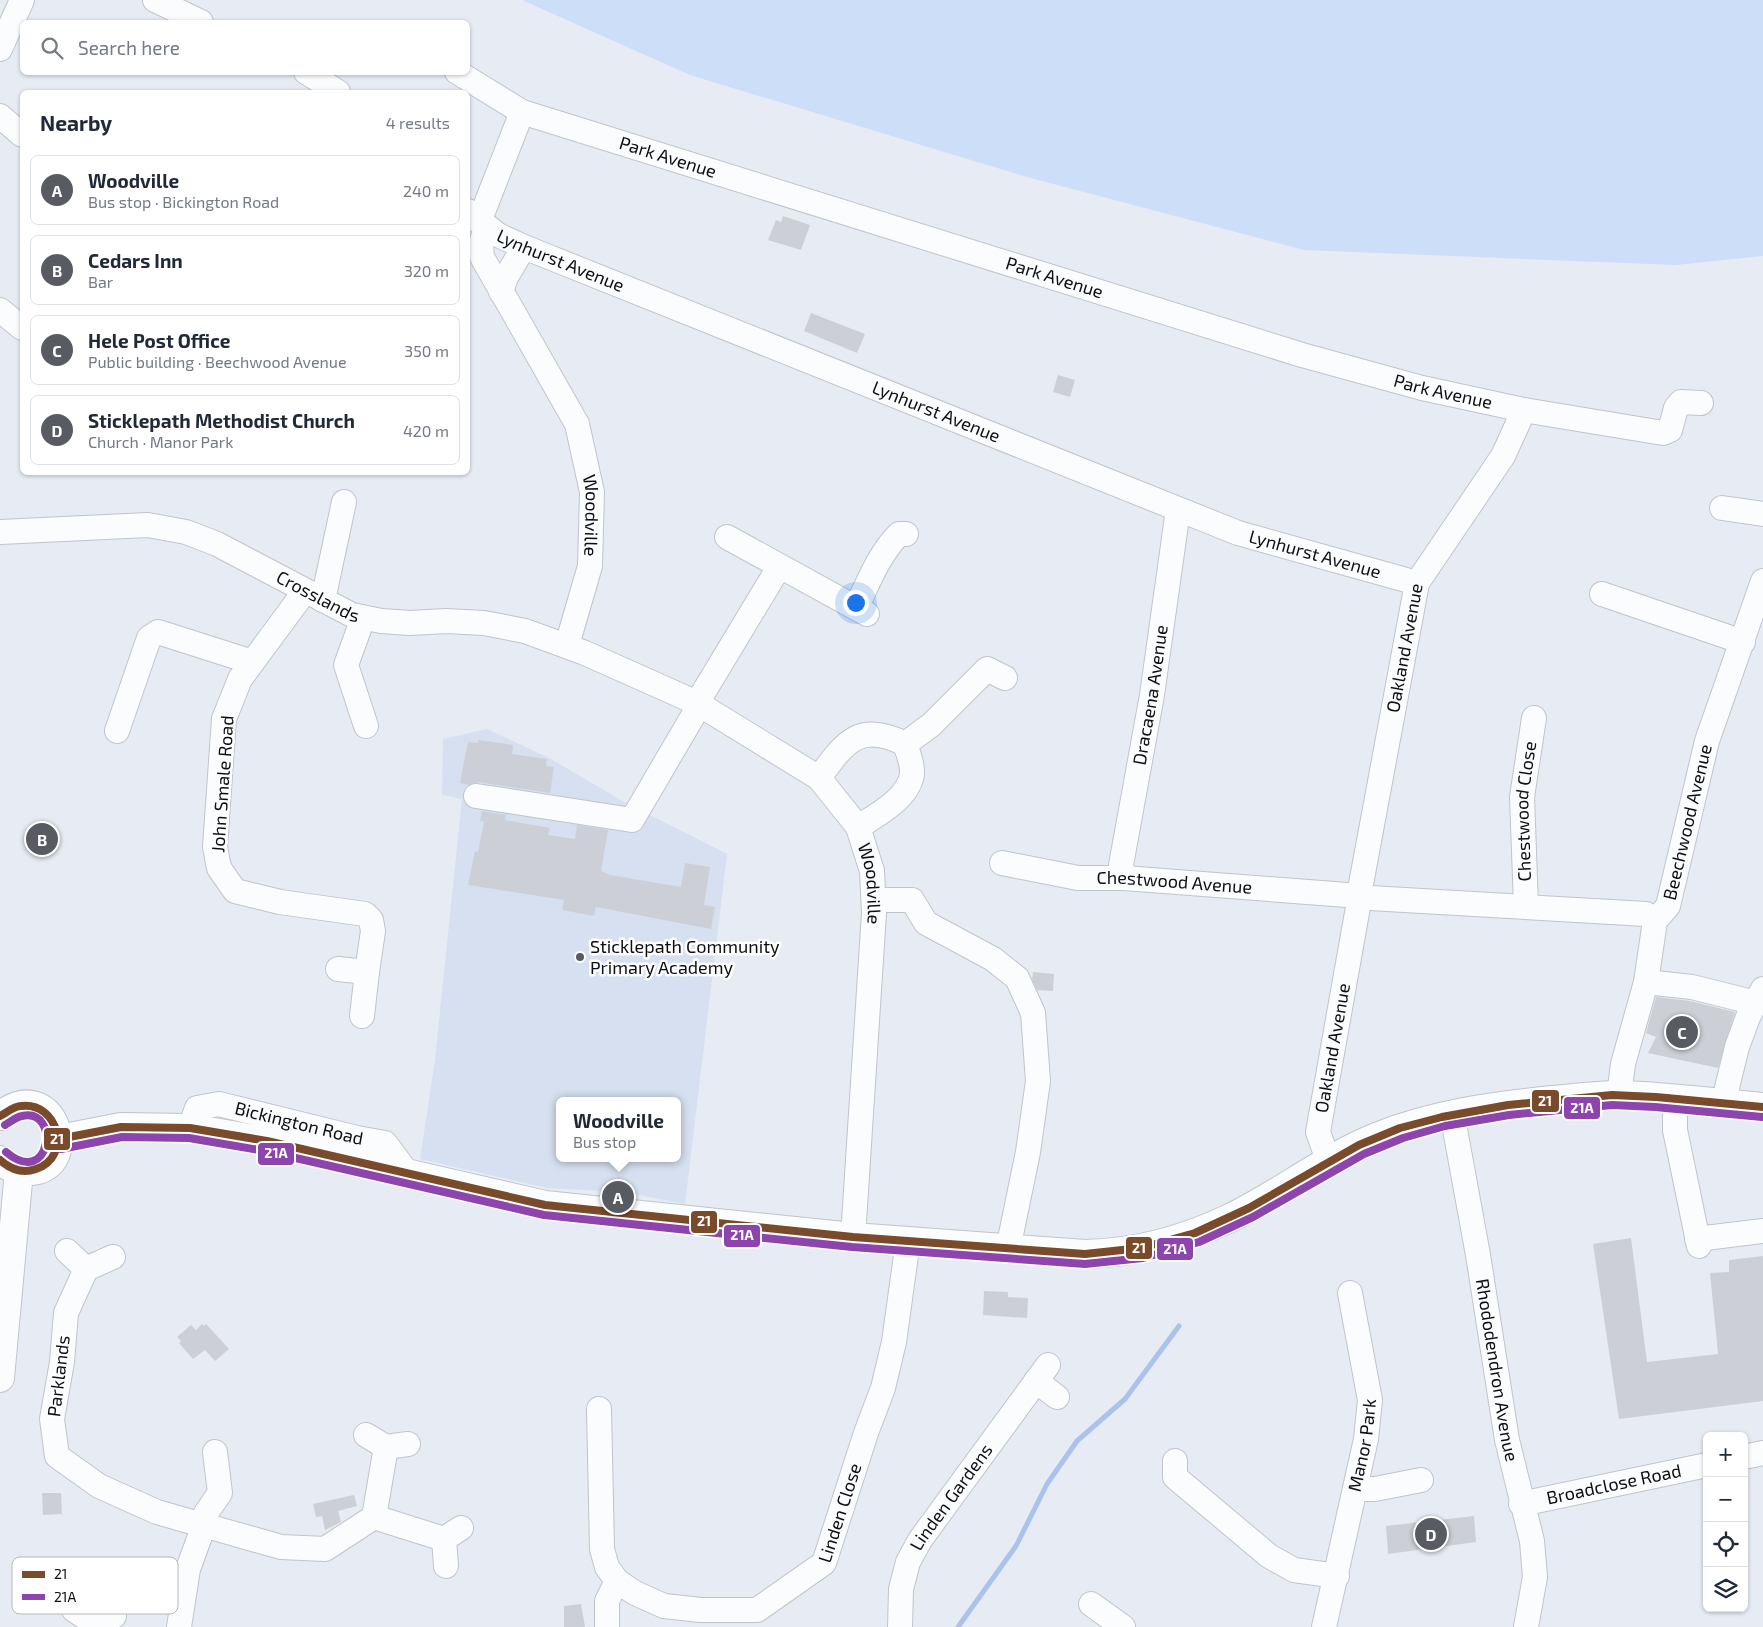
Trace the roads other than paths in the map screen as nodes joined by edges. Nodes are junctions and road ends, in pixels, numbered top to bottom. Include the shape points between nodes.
1 (22, 0) edge
2 (155, 0) edge
3 (197, 20) edge
4 (0, 49) edge
5 (311, 75) edge
6 (462, 75) edge
7 (335, 90) edge
8 (522, 112) junction
9 (0, 116) edge
10 (20, 133) edge
11 (478, 220) edge
12 (524, 248) junction
13 (501, 292) junction
14 (0, 310) edge
15 (20, 326) edge
16 (1701, 403) dead end
17 (1524, 410) junction
18 (344, 502) dead end
19 (1722, 508) dead end
20 (1178, 510) junction
21 (1763, 514) edge
22 (0, 532) edge
23 (906, 534) dead end
24 (727, 537) dead end
25 (779, 567) junction
26 (1763, 581) edge
27 (1417, 583) junction
28 (1602, 594) dead end
29 (314, 596) junction
30 (363, 618) junction
31 (1743, 642) junction
32 (567, 644) junction
33 (252, 662) junction
34 (1005, 678) dead end
35 (698, 703) junction
36 (1534, 718) dead end
37 (366, 726) dead end
38 (117, 731) dead end
39 (904, 744) junction
40 (819, 778) junction
41 (476, 796) dead end
42 (858, 827) junction
43 (1002, 863) dead end
44 (1124, 878) junction
45 (1359, 896) junction
46 (874, 900) junction
47 (1526, 906) junction
48 (1662, 913) junction
49 (338, 969) dead end
50 (367, 972) junction
51 (1646, 982) junction
52 (1760, 996) edge
53 (362, 1016) dead end
54 (1619, 1095) junction
55 (1675, 1099) junction
56 (1723, 1104) junction
57 (1763, 1107) edge
58 (1452, 1113) junction
59 (0, 1116) edge
60 (59, 1139) junction
61 (1328, 1160) junction
62 (10, 1166) edge
63 (1763, 1231) edge
64 (853, 1236) junction
65 (908, 1241) junction
66 (1008, 1249) junction
67 (67, 1251) dead end
68 (113, 1257) dead end
69 (86, 1269) junction
70 (1346, 1308) dead end
71 (0, 1378) edge
72 (1057, 1397) dead end
73 (599, 1408) dead end
74 (366, 1436) dead end
75 (215, 1448) dead end
76 (1763, 1453) edge
77 (1748, 1456) edge
78 (1703, 1466) edge
79 (1168, 1474) dead end
80 (1421, 1480) dead end
81 (1356, 1489) junction
82 (1521, 1504) junction
83 (374, 1517) junction
84 (203, 1525) junction
85 (446, 1566) dead end
86 (1337, 1576) junction
87 (617, 1580) junction
88 (1086, 1601) dead end
89 (83, 1614) edge
90 (760, 1618) edge
91 (101, 1622) edge
92 (179, 1627) edge
93 (606, 1627) edge
94 (900, 1627) edge
95 (1123, 1627) edge
96 (1324, 1627) edge
97 (1526, 1627) edge

1 - 4 street
2 - 3 street
5 - 7 street
6 - 8 street, Park Avenue
8 - 11 street
8 - 17 street, Park Avenue via 1302,355 1422,388
9 - 10 street
11 - 12 street, Lynhurst Avenue via 498,236
11 - 13 street, Woodville via 482,257
12 - 13 street via 506,277
12 - 20 street, Lynhurst Avenue
13 - 32 street, Woodville via 577,424 592,492 590,566
14 - 15 street
16 - 17 street, Park Avenue via 1681,402 1670,430 1663,433
17 - 27 street, Oakland Avenue via 1503,456
18 - 29 street
19 - 21 street
20 - 27 street, Lynhurst Avenue via 1238,534
20 - 44 street, Dracaena Avenue via 1152,695 1121,865
22 - 29 street, Crosslands via 148,525 186,532 217,544
23 - 25 street via 899,534 891,542 870,577 862,611
24 - 25 street
25 - 35 street
26 - 31 street, Beechwood Avenue
27 - 45 street, Oakland Avenue
28 - 31 street
29 - 30 street, Crosslands
29 - 33 street, John Smale Road
30 - 32 street, Crosslands via 410,624 446,621 484,623
30 - 37 street via 346,665
31 - 48 street, Beechwood Avenue via 1707,741
32 - 35 street, Woodville
33 - 38 street via 158,632 149,638
33 - 50 street, John Smale Road via 240,679 224,719 215,847 219,868 235,891 280,902 365,914 371,920 373,932
34 - 39 street via 987,669 931,725
35 - 40 street, Woodville
35 - 41 street via 632,820
36 - 47 street, Chestwood Close via 1522,797
39 - 40 street via 888,735 872,732 854,738
39 - 42 street via 912,774 907,790 877,816
40 - 42 street, Woodville
42 - 46 street, Woodville via 872,871
43 - 44 street, Chestwood Avenue via 1078,878
44 - 45 street, Chestwood Avenue
45 - 47 street, Chestwood Avenue
45 - 61 street, Oakland Avenue via 1318,1132
46 - 64 street, Woodville
46 - 66 street via 912,900 926,923 993,959 1017,978 1033,1013 1038,1081 1028,1152
47 - 48 street, Chestwood Avenue
48 - 51 street, Beechwood Avenue
49 - 50 street
50 - 53 street, John Smale Road
51 - 52 street
51 - 54 street, Beechwood Avenue via 1623,1064
52 - 56 street via 1737,1048
54 - 55 main road, Bickington Road
54 - 58 main road, Bickington Road
55 - 56 main road, Bickington Road
55 - 63 street via 1675,1130 1698,1243
56 - 57 main road, Bickington Road
58 - 61 main road, Bickington Road via 1379,1136
58 - 82 street, Rhododendron Avenue via 1507,1440
59 - 60 main road via 19,1105 38,1107 49,1114 57,1127
60 - 62 main road via 57,1150 46,1165 35,1171
60 - 64 main road, Bickington Road via 121,1128 190,1128 267,1141 545,1205
61 - 66 main road, Bickington Road via 1232,1217 1158,1245 1116,1253 1085,1254
62 - 71 main road
64 - 65 main road, Bickington Road
65 - 66 main road, Bickington Road
65 - 90 street, Linden Close via 884,1388 824,1563
67 - 69 street
68 - 69 street
69 - 84 street, Parklands via 66,1313 52,1419 58,1456 99,1486 157,1512
70 - 81 street, Manor Park via 1370,1400
72 - 94 street, Linden Gardens via 1042,1373 920,1540 908,1562 901,1589
73 - 87 street, Linden Close via 602,1549 606,1567
74 - 83 street via 397,1445
75 - 84 street via 220,1493
76 - 77 street
78 - 82 street, Broadclose Road
79 - 86 street via 1269,1556 1294,1570
80 - 81 street via 1375,1489
81 - 86 street, Manor Park
82 - 97 street, Rhododendron Avenue via 1532,1541 1535,1577
83 - 84 street, Parklands via 325,1549 281,1547
83 - 85 street via 453,1534
84 - 92 street via 188,1569
86 - 96 street, Manor Park
87 - 90 street, Linden Close via 635,1594 664,1606
87 - 93 street via 608,1601
88 - 95 street
89 - 91 street

